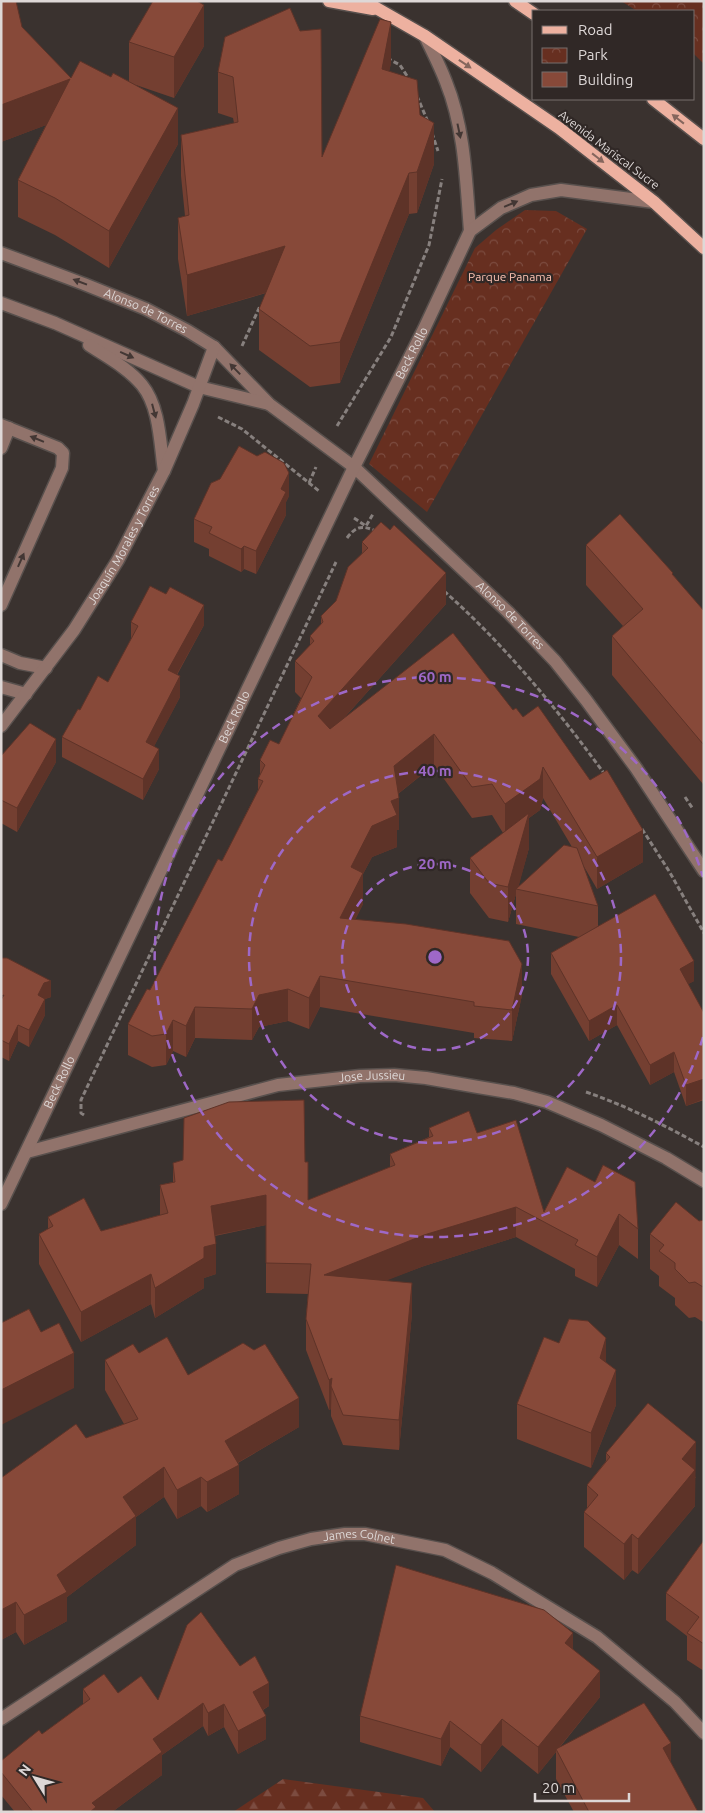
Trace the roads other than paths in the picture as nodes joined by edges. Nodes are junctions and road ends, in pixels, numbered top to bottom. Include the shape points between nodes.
1 (329, 1) edge
2 (364, 1) edge
3 (515, 1) edge
4 (381, 10) junction
5 (532, 13) edge
6 (425, 36) junction
7 (654, 100) edge
8 (704, 139) edge
9 (654, 202) junction
10 (470, 231) junction
11 (704, 248) edge
12 (1, 253) edge
13 (1, 303) edge
14 (55, 323) junction
15 (214, 347) junction
16 (199, 387) junction
17 (269, 404) junction
18 (5, 427) edge
19 (1, 448) edge
20 (354, 467) junction
21 (164, 471) junction
22 (1, 605) edge
23 (1, 655) edge
24 (46, 668) junction
25 (1, 687) edge
26 (26, 694) junction
27 (1, 726) edge
28 (704, 871) edge
29 (27, 1152) junction
30 (704, 1181) edge
31 (1, 1204) edge
32 (1, 1719) edge
33 (704, 1734) edge

1 - 4 main road
2 - 4 main road, Avenida Mariscal Sucre
3 - 5 main road
4 - 6 main road, Avenida Mariscal Sucre
6 -> 9 main road, Avenida Mariscal Sucre via 558,128
6 -> 10 street via 447,82 455,110 464,161
8 -> 7 main road
10 -> 9 street, Beck Rollo via 501,208 531,195 561,190
9 - 11 main road, Avenida Mariscal Sucre
10 - 20 street, Beck Rollo
15 -> 12 street, Alonso de Torres via 146,309
13 - 14 street, Alonso de Torres
14 -> 16 street, Alonso de Torres
14 -> 21 street, Alonso de Torres via 125,368 143,386 155,414
15 - 16 street, Joaquín Morales y Torres
17 -> 15 street, Alonso de Torres
16 - 17 street, Alonso de Torres
16 - 21 street, Joaquín Morales y Torres
17 - 20 street, Alonso de Torres
18 - 19 street
22 -> 18 street via 64,458 58,448
20 - 28 street, Alonso de Torres via 508,612 555,661 636,768
20 - 29 street, Beck Rollo
21 - 24 street, Joaquín Morales y Torres via 118,560
23 - 24 street
24 - 26 street, Joaquín Morales y Torres
25 - 26 street
26 - 27 street, Joaquín Morales y Torres
29 - 30 street, Jose Jussieu via 278,1085 394,1075 478,1087 547,1102 609,1129
29 - 31 street, Beck Rollo
32 - 33 street, James Colnet via 235,1565 311,1539 365,1534 445,1550 492,1573 597,1637 675,1702

